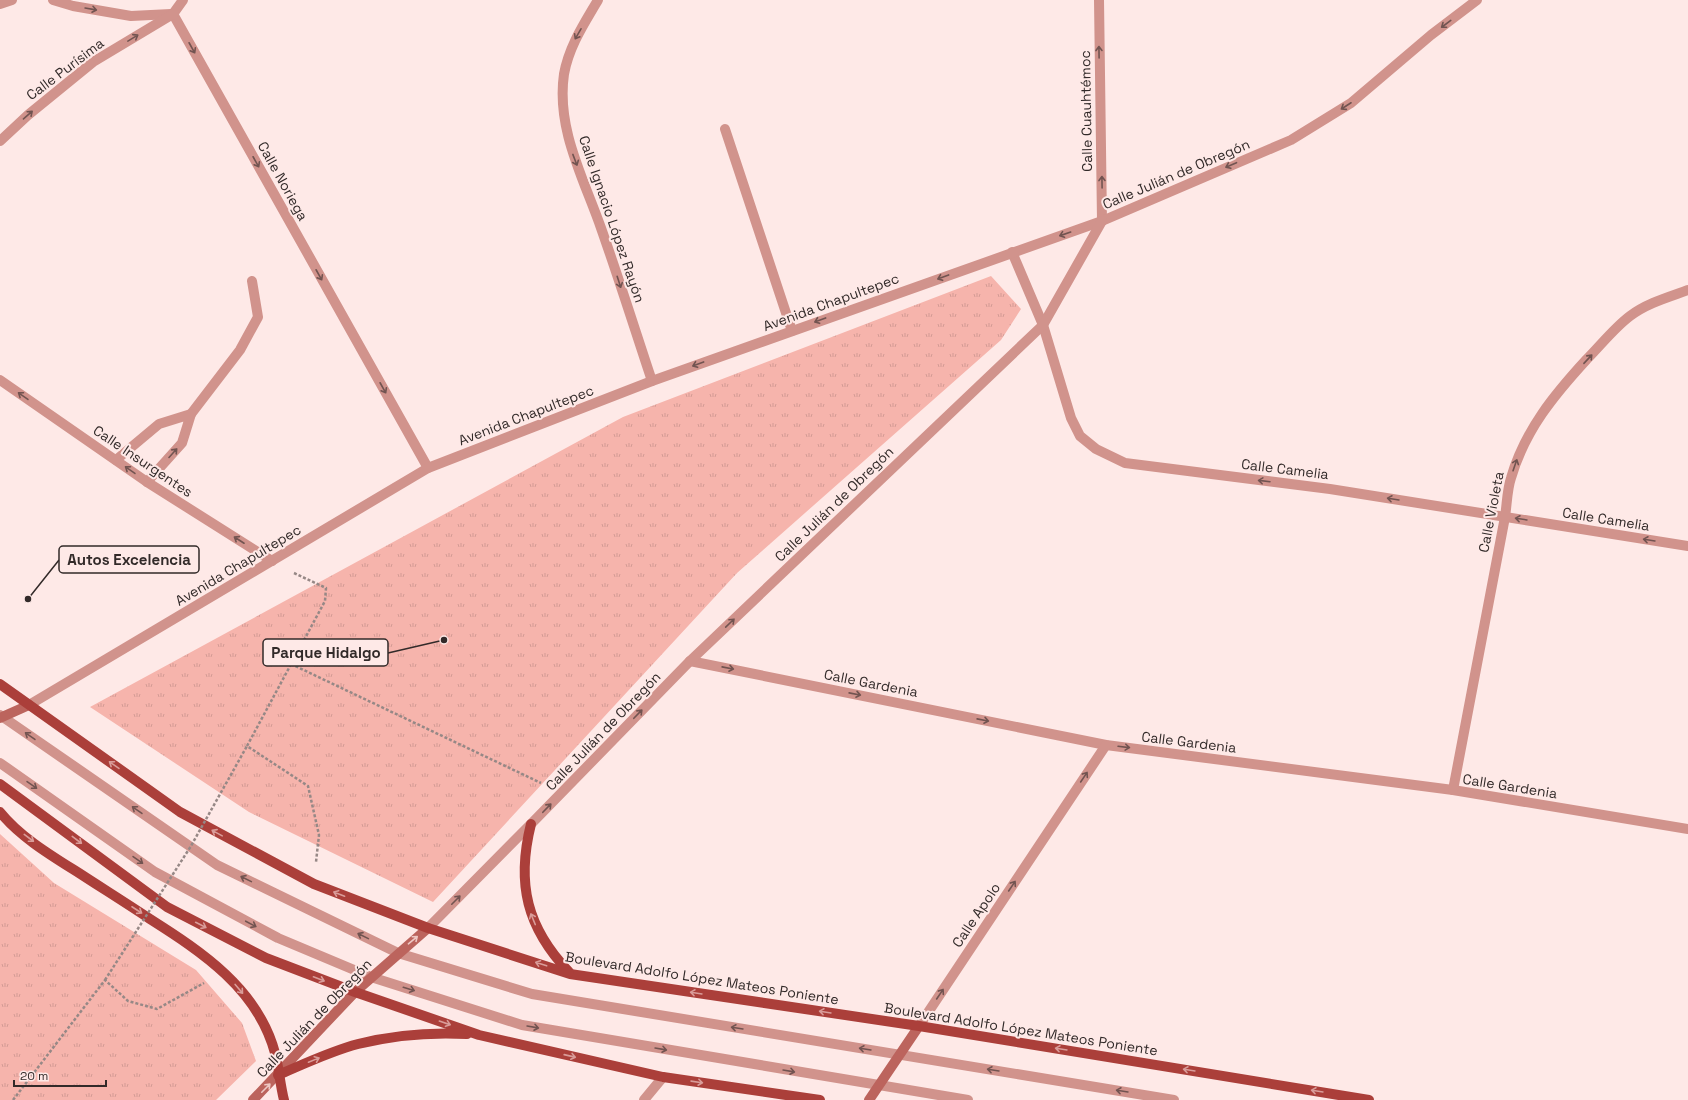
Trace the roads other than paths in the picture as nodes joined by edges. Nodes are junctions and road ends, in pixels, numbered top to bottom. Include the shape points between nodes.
1 (12, 0) edge
2 (53, 0) edge
3 (183, 0) edge
4 (598, 0) edge
5 (1099, 0) edge
6 (1478, 0) edge
7 (0, 4) edge
8 (173, 14) junction
9 (725, 129) dead end
10 (0, 141) edge
11 (1102, 221) junction
12 (1012, 252) junction
13 (252, 281) dead end
14 (1688, 290) edge
15 (1043, 325) junction
16 (792, 330) junction
17 (0, 380) edge
18 (652, 381) junction
19 (191, 414) junction
20 (116, 460) junction
21 (428, 468) junction
22 (147, 482) junction
23 (1505, 517) junction
24 (1688, 546) edge
25 (272, 561) junction
26 (690, 661) junction
27 (0, 684) edge
28 (29, 705) junction
29 (1, 717) edge
30 (1106, 745) junction
31 (0, 763) edge
32 (0, 784) edge
33 (1453, 790) junction
34 (0, 812) edge
35 (531, 824) junction
36 (1688, 829) edge
37 (428, 928) junction
38 (398, 953) junction
39 (570, 974) junction
40 (372, 977) junction
41 (355, 992) junction
42 (919, 1026) junction
43 (479, 1035) junction
44 (900, 1055) junction
45 (278, 1075) junction
46 (663, 1077) junction
47 (879, 1086) junction
48 (253, 1100) edge
49 (284, 1100) edge
50 (644, 1100) edge
51 (820, 1100) edge
52 (870, 1100) edge
53 (968, 1100) edge
54 (1174, 1100) edge
55 (1369, 1100) edge

1 - 7 street
2 -> 8 street via 131,16
3 - 8 street
4 -> 18 street, Calle Ignacio López Rayón via 575,39 567,59 564,110 569,144 601,227
11 -> 5 street, Calle Cuauhtémoc
6 -> 11 street, Calle Julián de Obregón via 1431,35 1351,102 1291,140
10 -> 8 street, Calle Purísima via 93,62
8 -> 21 street, Calle Noriega
9 - 16 street
11 -> 12 street, Avenida Chapultepec
11 - 15 street, Calle Julián de Obregón
12 - 15 street, Calle Camelia
12 -> 16 street, Avenida Chapultepec
13 - 19 street via 258,317 240,350
23 -> 14 street, Calle Violeta via 1510,479 1520,450 1556,392 1631,316 1659,300
23 -> 15 street, Calle Camelia via 1330,489 1125,463 1096,449 1080,436 1071,418
26 -> 15 street, Calle Julián de Obregón
16 -> 18 street, Avenida Chapultepec
20 -> 17 street, Calle Insurgentes
18 - 21 street, Avenida Chapultepec
19 - 20 street via 159,424
22 -> 19 street via 182,443
22 -> 20 street, Calle Insurgentes
21 - 25 street, Avenida Chapultepec
25 -> 22 street, Calle Insurgentes
24 -> 23 street, Calle Camelia
23 - 33 street, Calle Violeta
25 - 28 street, Avenida Chapultepec
26 -> 30 street, Calle Gardenia
35 -> 26 street, Calle Julián de Obregón
27 - 28 main road, Boulevard Adolfo López Mateos Poniente
28 - 29 street, Avenida Chapultepec
37 -> 28 main road, Boulevard Adolfo López Mateos Poniente via 314,884 180,812
38 -> 29 street via 217,865
30 -> 33 street, Calle Gardenia
42 -> 30 street, Calle Apolo
31 -> 40 street via 155,872 278,938
32 -> 41 main road via 167,907 266,958
33 - 36 street, Calle Gardenia
34 -> 45 main road via 8,822 54,857 193,946 223,972 248,1000 262,1023 275,1052
37 -> 35 street, Calle Julián de Obregón
39 -> 35 main road via 541,938 525,894 525,855
38 -> 37 street, Calle Julián de Obregón
39 -> 37 main road, Boulevard Adolfo López Mateos Poniente
38 - 40 street, Calle Julián de Obregón
44 -> 38 street via 532,994
42 -> 39 main road, Boulevard Adolfo López Mateos Poniente
40 - 41 street, Calle Julián de Obregón
40 -> 47 street via 522,1025
41 -> 43 main road
41 - 45 street, Calle Julián de Obregón
42 - 44 street, Calle Apolo
55 -> 42 main road, Boulevard Adolfo López Mateos Poniente
45 -> 43 main road via 357,1044 438,1032
43 -> 46 main road
44 - 47 street, Calle Apolo
54 -> 44 street
48 -> 45 street, Calle Julián de Obregón
45 - 49 main road
46 - 50 street
46 -> 51 main road
47 - 52 street, Calle Apolo
47 - 53 street

